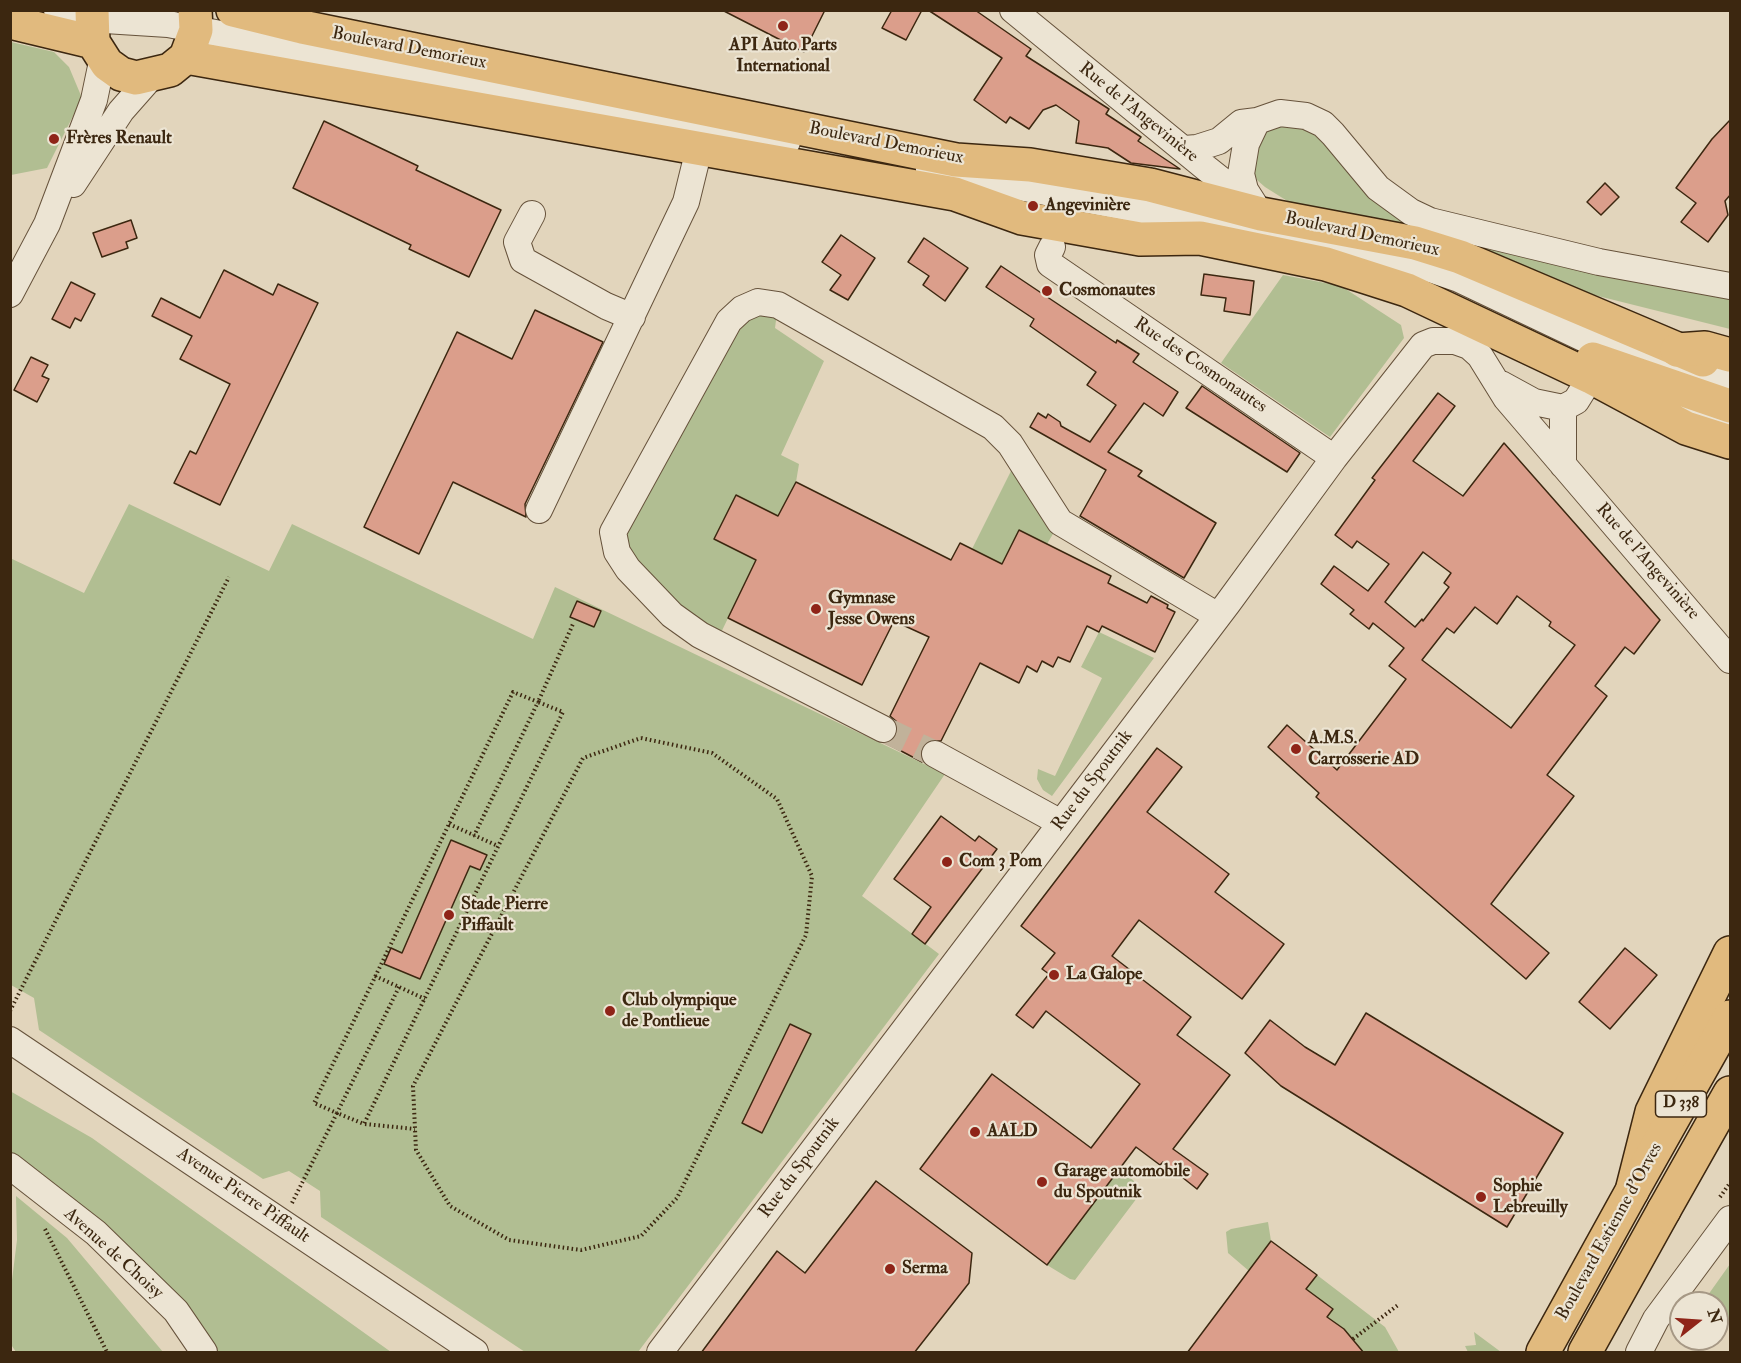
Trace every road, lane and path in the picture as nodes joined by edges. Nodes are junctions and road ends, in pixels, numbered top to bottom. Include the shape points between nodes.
1 (57, 10) edge
2 (134, 10) edge
3 (233, 10) edge
4 (1013, 10) edge
5 (10, 22) edge
6 (186, 30) edge
7 (94, 32) edge
8 (151, 77) junction
9 (1257, 121) junction
10 (699, 149) junction
11 (1184, 149) junction
12 (1253, 202) junction
13 (532, 214) dead end
14 (47, 224) junction
15 (1052, 247) dead end
16 (1731, 286) edge
17 (10, 294) edge
18 (633, 317) junction
19 (1416, 351) joint
20 (1731, 356) edge
21 (1599, 363) junction
22 (1665, 365) junction
23 (1731, 370) edge
24 (1504, 392) junction
25 (1563, 408) junction
26 (1730, 408) edge
27 (1731, 442) edge
28 (1334, 458) junction
29 (1563, 465) junction
30 (539, 510) dead end
31 (229, 577) dead end
32 (1218, 616) junction
33 (573, 624) dead end
34 (1731, 660) edge
35 (538, 702) junction
36 (883, 729) tunnel mouth
37 (935, 754) tunnel mouth
38 (449, 824) junction
39 (1061, 824) junction
40 (474, 836) junction
41 (498, 846) junction
42 (463, 920) junction
43 (492, 932) junction
44 (1731, 953) edge
45 (375, 976) junction
46 (399, 987) junction
47 (425, 999) junction
48 (10, 1011) edge
49 (1731, 1017) edge
50 (10, 1040) edge
51 (1731, 1093) edge
52 (1731, 1110) edge
53 (337, 1113) junction
54 (364, 1124) junction
55 (415, 1129) junction
56 (10, 1166) edge
57 (1687, 1171) junction
58 (1632, 1191) junction
59 (1731, 1219) edge
60 (282, 1222) junction
61 (45, 1229) dead end
62 (1398, 1305) dead end
63 (1353, 1340) dead end
64 (107, 1353) edge
65 (204, 1353) edge
66 (475, 1353) edge
67 (660, 1353) edge
68 (1543, 1353) edge
69 (1585, 1353) edge
70 (1639, 1353) edge

1 - 7 street
2 - 6 street
3 - 12 main road, Boulevard Demorieux via 313,30 956,160 1030,165
4 - 11 street, Rue de l'Angevinière
5 - 7 main road
6 - 7 street
6 - 8 main road via 170,70
6 - 10 main road, Boulevard Demorieux
6 - 21 street via 1357,251 1459,279
7 - 8 main road via 121,74
7 - 14 street via 94,100
8 - 14 street via 121,111
9 - 11 street, Boulevard Demorieux via 1241,123 1209,145
9 - 12 street via 1242,155 1241,174
9 - 16 street, Boulevard Demorieux via 1294,113 1323,124 1378,188 1430,221 1599,262
10 - 18 street via 686,202
10 - 21 main road, Boulevard Demorieux via 955,194 1033,220 1140,239 1212,241 1326,264 1407,290
11 - 12 street, Rue de l'Angevinière
12 - 22 main road, Boulevard Demorieux via 1434,249 1593,311
13 - 18 street via 517,242 523,260
14 - 17 street
15 - 28 street, Rue des Cosmonautes via 1048,255 1050,264
18 - 30 street
19 - 24 street, Rue de l'Angevinière via 1433,341 1462,343 1480,356
19 - 28 street, Rue du Spoutnik
20 - 22 main road via 1705,348
21 - 22 main road
21 - 25 street via 1576,401
21 - 27 main road via 1656,412 1686,428
22 - 23 main road
22 - 26 main road
24 - 25 street, Rue de l'Angevinière
24 - 29 street, Rue de l'Angevinière
25 - 29 street
28 - 32 street, Rue du Spoutnik
29 - 34 street, Rue de l'Angevinière
31 - 48 path
32 - 36 street via 1060,522 1010,444 993,427 778,305 758,302 729,321 613,532 618,552 628,569 672,615 700,635
32 - 39 street, Rue du Spoutnik
33 - 35 path
35 - 38 path via 513,692
35 - 40 path
35 - 41 path via 563,712
37 - 39 street
38 - 40 path
38 - 45 path
39 - 67 street, Rue du Spoutnik
40 - 41 path
41 - 42 path
42 - 43 path
42 - 47 path
43 - 55 path via 412,1086
43 - 55 path via 583,758 641,738 712,753 777,800 812,876 806,935 677,1198 641,1236 581,1250 509,1240 450,1206 416,1150
44 - 58 main road via 1652,1112
45 - 46 path
45 - 53 path via 314,1103
46 - 47 path
46 - 53 path
47 - 54 path
49 - 58 main road, Boulevard Estienne d'Orves / D 338
50 - 60 street, Avenue Pierre Piffault
51 - 57 main road, Boulevard Estienne d'Orves / D 338
52 - 57 main road
53 - 54 path
53 - 60 path
54 - 55 path
56 - 65 street, Avenue de Choisy via 96,1233 176,1311
57 - 69 main road, Boulevard Estienne d'Orves / D 338
58 - 68 main road, Boulevard Estienne d'Orves / D 338
59 - 70 street via 1656,1318
60 - 66 street, Avenue Pierre Piffault
61 - 64 path
62 - 63 path

